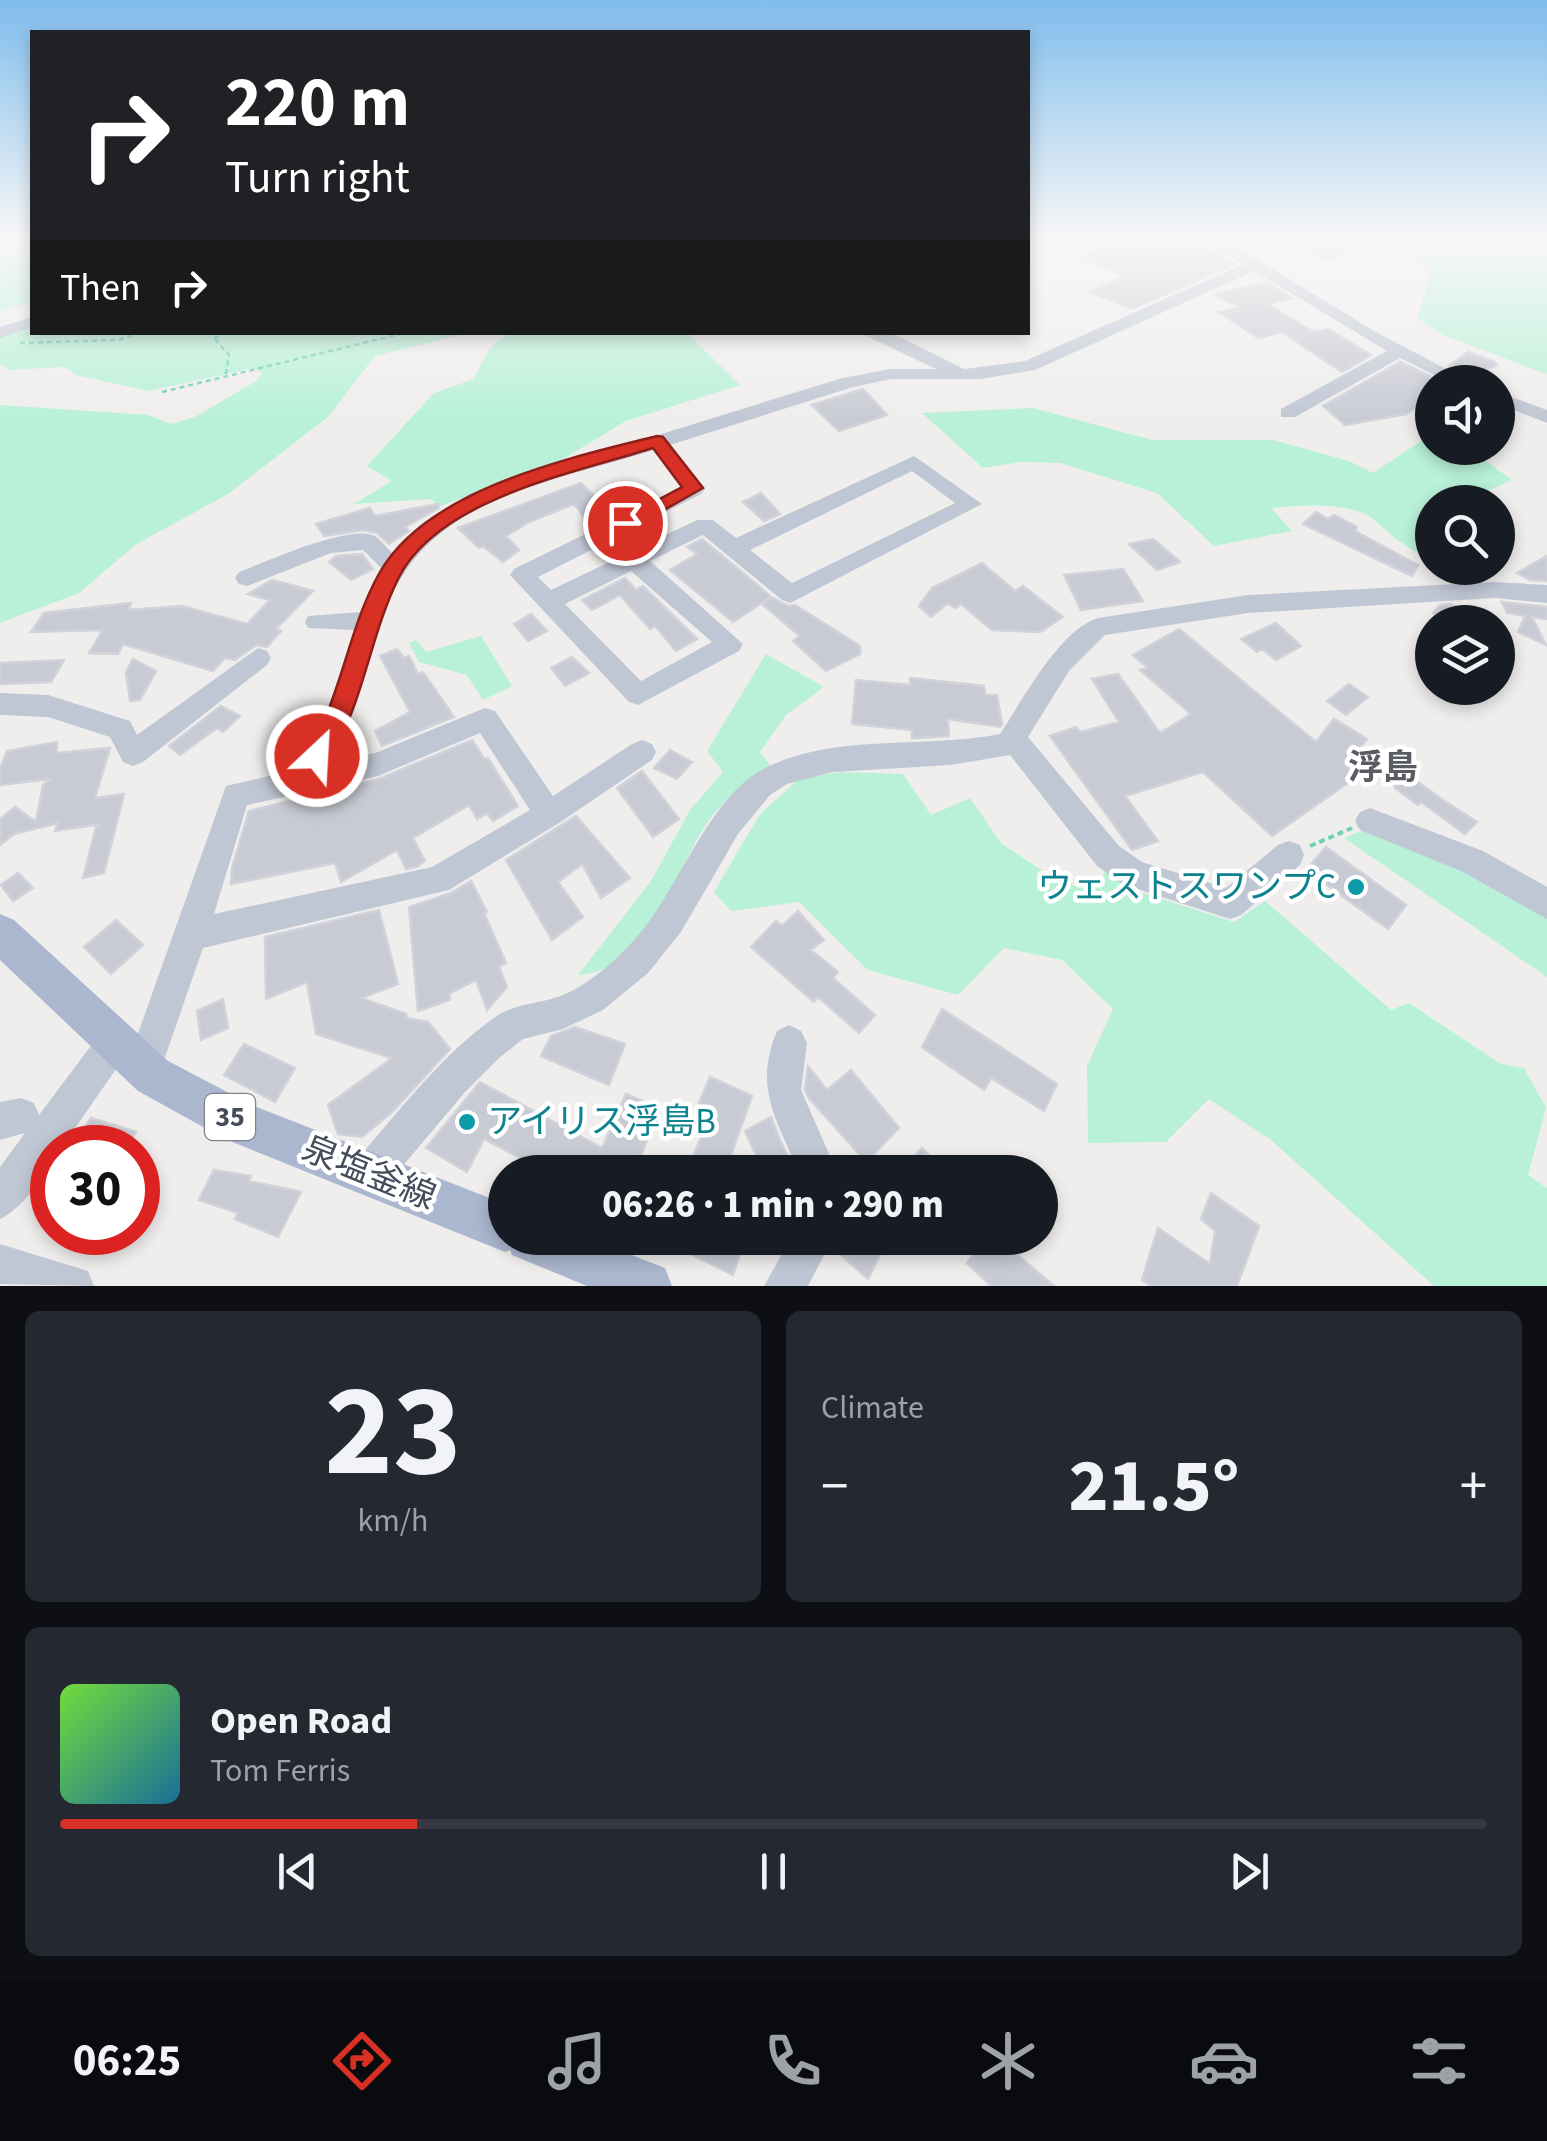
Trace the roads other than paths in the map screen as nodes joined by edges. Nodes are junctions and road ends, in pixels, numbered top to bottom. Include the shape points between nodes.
1 (1175, 300) edge
2 (1315, 300) edge
3 (30, 323) edge
4 (874, 335) edge
5 (4, 338) edge
6 (1400, 351) junction
7 (1428, 365) edge
8 (960, 374) junction
9 (1515, 405) edge
10 (1288, 414) dead end
11 (1547, 417) edge
12 (657, 441) junction
13 (734, 548) junction
14 (635, 562) junction
15 (396, 566) junction
16 (247, 578) dead end
17 (1547, 594) edge
18 (548, 602) junction
19 (317, 622) dead end
20 (370, 622) junction
21 (258, 658) dead end
22 (0, 704) edge
23 (1013, 739) junction
24 (642, 752) dead end
25 (303, 780) junction
26 (549, 814) junction
27 (1370, 821) road end
28 (1289, 855) road end
29 (1547, 904) edge
30 (0, 933) edge
31 (190, 935) junction
32 (789, 1043) dead end
33 (129, 1056) junction
34 (811, 1155) edge
35 (371, 1173) junction
36 (0, 1199) edge
37 (488, 1221) edge
38 (570, 1255) edge
39 (802, 1255) edge
40 (0, 1264) edge
41 (74, 1286) edge
42 (647, 1286) edge
43 (785, 1286) edge

1 - 8 street via 1029,366
2 - 6 street
3 - 5 street
4 - 8 street
6 - 7 street
6 - 10 street
8 - 12 street via 849,382
9 - 11 street
12 - 15 street via 478,498 415,541
12 - 18 street via 694,488 522,575
13 - 13 street via 790,594 971,504 914,462
13 - 14 street via 704,525
14 - 18 street
14 - 18 street via 730,644 638,695
15 - 16 street via 368,542 328,546
15 - 20 street
17 - 23 street via 1494,590 1248,604 1098,628 1060,664
19 - 20 street
20 - 25 street via 332,732
21 - 22 street via 132,754 120,729 48,706
23 - 28 street via 1108,856 1133,874 1230,904
23 - 35 street via 969,754 825,760 773,776 732,818 660,935 609,990 510,1026
24 - 26 street
25 - 26 street via 378,764 485,719
25 - 31 street via 236,795
26 - 31 street via 438,880
27 - 29 street via 1472,862
30 - 33 main road, 泉塩釜線 / 35
31 - 33 street
32 - 34 street via 783,1091
33 - 35 main road, 泉塩釜線 / 35 via 240,1122
33 - 36 street
35 - 37 main road, 泉塩釜線 / 35
38 - 42 main road
39 - 43 street
40 - 41 street

